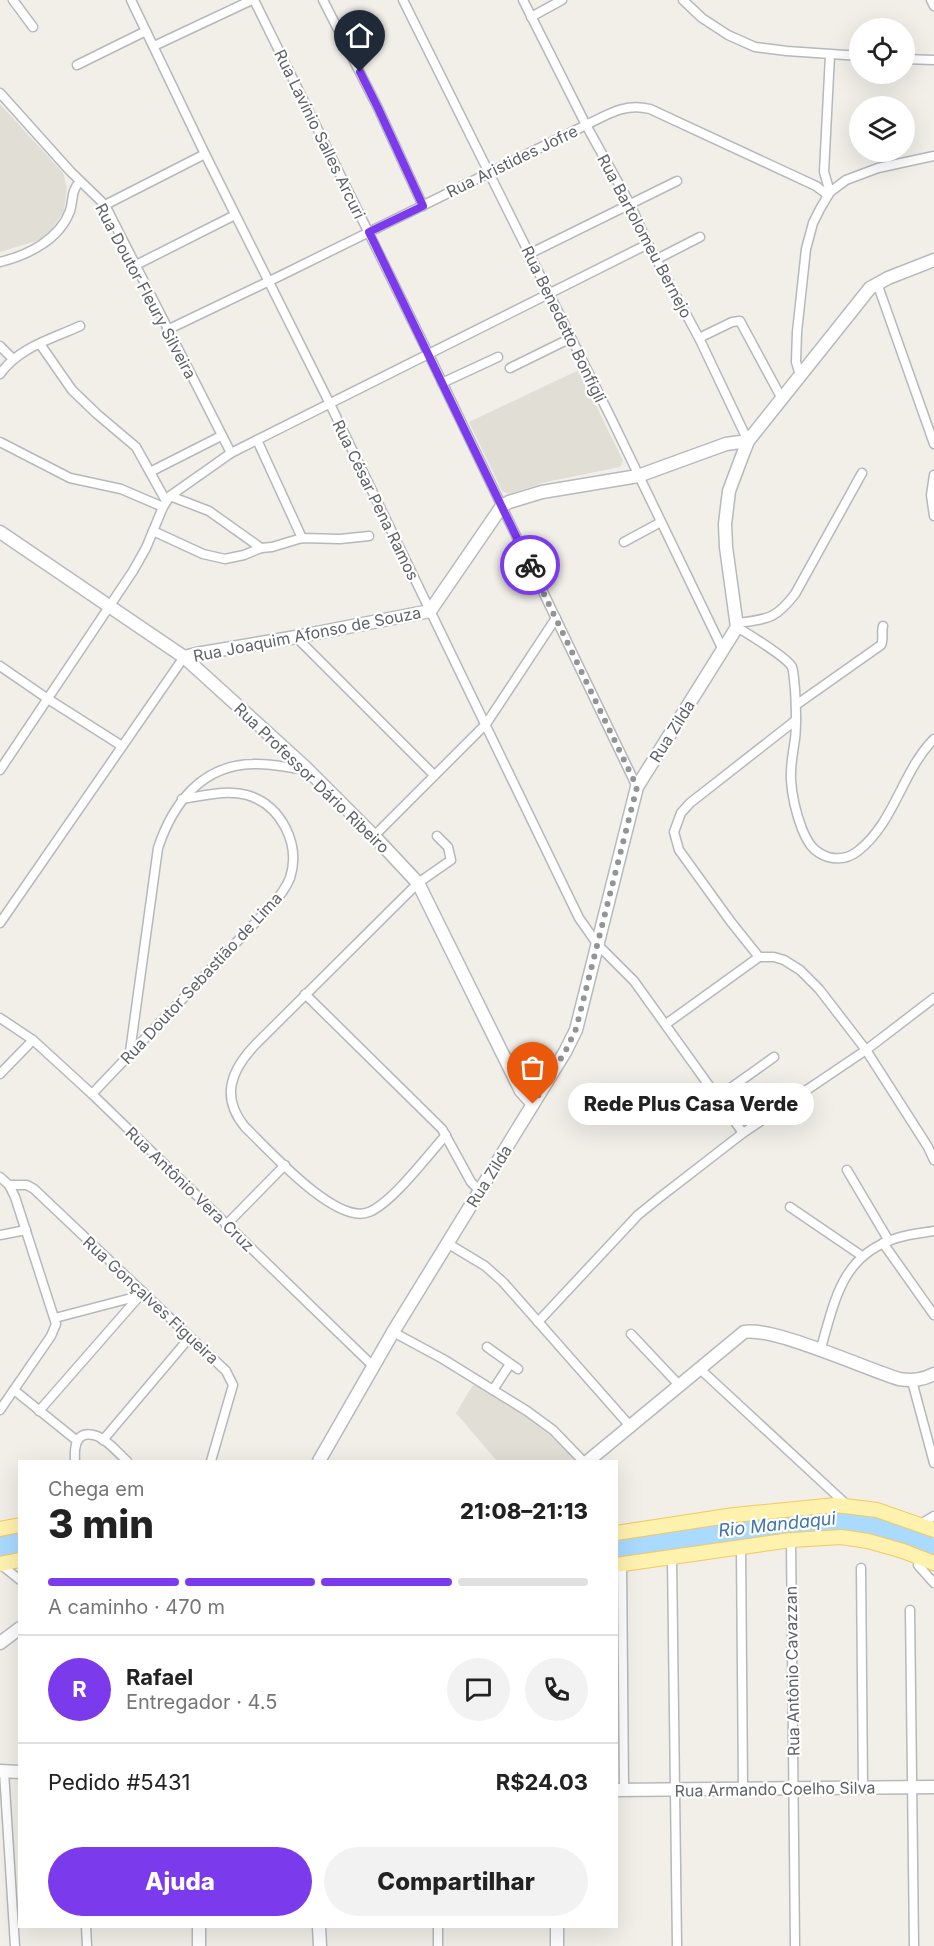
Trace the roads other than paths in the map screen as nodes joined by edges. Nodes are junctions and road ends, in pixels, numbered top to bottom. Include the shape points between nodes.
1 (13, 0) edge
2 (131, 0) edge
3 (253, 0) edge
4 (323, 0) edge
5 (403, 0) edge
6 (523, 0) edge
7 (562, 0) edge
8 (683, 0) edge
9 (931, 0) edge
10 (934, 6) edge
11 (531, 17) junction
12 (33, 27) dead end
13 (146, 31) junction
14 (154, 46) junction
15 (830, 55) junction
16 (849, 56) edge
17 (915, 59) edge
18 (934, 60) edge
19 (77, 64) dead end
20 (0, 93) edge
21 (586, 125) junction
22 (205, 154) junction
23 (934, 156) edge
24 (489, 172) junction
25 (80, 181) junction
26 (676, 181) dead end
27 (829, 194) junction
28 (630, 204) junction
29 (105, 205) junction
30 (423, 206) junction
31 (235, 214) junction
32 (369, 232) junction
33 (700, 237) dead end
34 (648, 244) junction
35 (529, 254) junction
36 (657, 259) junction
37 (934, 260) edge
38 (0, 262) edge
39 (136, 265) junction
40 (269, 281) junction
41 (877, 283) junction
42 (549, 294) junction
43 (80, 326) dead end
44 (167, 330) junction
45 (571, 338) junction
46 (699, 338) junction
47 (40, 344) junction
48 (0, 346) edge
49 (429, 355) junction
50 (498, 357) dead end
51 (13, 359) junction
52 (510, 368) dead end
53 (0, 374) edge
54 (800, 375) junction
55 (442, 383) junction
56 (782, 399) junction
57 (330, 404) junction
58 (221, 436) junction
59 (257, 440) junction
60 (748, 441) junction
61 (0, 442) edge
62 (934, 444) edge
63 (231, 453) junction
64 (150, 472) junction
65 (862, 473) dead end
66 (934, 475) edge
67 (638, 476) junction
68 (166, 501) junction
69 (502, 507) junction
70 (934, 516) edge
71 (661, 522) junction
72 (153, 531) junction
73 (0, 532) edge
74 (369, 536) dead end
75 (302, 538) junction
76 (624, 542) dead end
77 (261, 548) junction
78 (110, 607) junction
79 (430, 611) junction
80 (556, 618) junction
81 (737, 625) junction
82 (883, 626) dead end
83 (296, 637) junction
84 (723, 650) junction
85 (184, 657) junction
86 (0, 666) edge
87 (48, 699) junction
88 (796, 705) junction
89 (796, 720) junction
90 (486, 724) junction
91 (934, 739) edge
92 (122, 746) junction
93 (305, 767) junction
94 (0, 770) edge
95 (434, 775) junction
96 (637, 787) junction
97 (182, 800) junction
98 (374, 836) junction
99 (437, 836) dead end
100 (418, 883) junction
101 (0, 923) edge
102 (598, 945) junction
103 (759, 957) junction
104 (305, 994) junction
105 (934, 998) edge
106 (0, 1018) edge
107 (666, 1024) junction
108 (33, 1040) junction
109 (866, 1050) junction
110 (130, 1052) junction
111 (774, 1057) dead end
112 (0, 1074) edge
113 (92, 1094) junction
114 (718, 1097) junction
115 (533, 1104) junction
116 (743, 1133) junction
117 (446, 1135) junction
118 (934, 1160) edge
119 (285, 1165) junction
120 (847, 1170) dead end
121 (0, 1177) edge
122 (9, 1185) junction
123 (479, 1190) junction
124 (790, 1207) dead end
125 (226, 1225) junction
126 (26, 1230) junction
127 (934, 1231) edge
128 (0, 1235) edge
129 (886, 1242) junction
130 (447, 1243) junction
131 (861, 1256) junction
132 (141, 1294) junction
133 (934, 1315) edge
134 (55, 1318) junction
135 (538, 1322) junction
136 (393, 1332) junction
137 (632, 1334) dead end
138 (190, 1337) junction
139 (487, 1347) dead end
140 (820, 1351) junction
141 (374, 1367) junction
142 (700, 1369) junction
143 (934, 1374) edge
144 (912, 1381) junction
145 (680, 1386) junction
146 (14, 1390) junction
147 (493, 1390) junction
148 (0, 1410) edge
149 (39, 1411) junction
150 (630, 1426) junction
151 (76, 1440) junction
152 (103, 1440) junction
153 (75, 1460) edge
154 (126, 1460) edge
155 (211, 1460) edge
156 (321, 1460) edge
157 (582, 1460) edge
158 (589, 1460) edge
159 (934, 1463) edge
160 (848, 1506) junction
161 (934, 1516) edge
162 (18, 1525) edge
163 (919, 1525) junction
164 (0, 1528) edge
165 (934, 1530) edge
166 (618, 1533) edge
167 (791, 1540) junction
168 (741, 1547) junction
169 (672, 1558) junction
170 (18, 1560) edge
171 (934, 1563) edge
172 (0, 1564) edge
173 (619, 1565) edge
174 (918, 1565) dead end
175 (861, 1569) dead end
176 (18, 1578) edge
177 (934, 1583) edge
178 (910, 1610) dead end
179 (18, 1630) edge
180 (0, 1643) edge
181 (2, 1771) edge
182 (18, 1772) edge
183 (863, 1787) junction
184 (912, 1787) junction
185 (934, 1787) edge
186 (743, 1789) junction
187 (794, 1789) junction
188 (620, 1790) edge
189 (675, 1790) junction
190 (11, 1893) junction
191 (0, 1894) edge
192 (87, 1928) edge
193 (199, 1928) edge
194 (319, 1928) edge
195 (438, 1928) edge
196 (557, 1928) edge
197 (15, 1946) edge
198 (87, 1946) edge
199 (199, 1946) edge
200 (320, 1946) edge
201 (438, 1946) edge
202 (557, 1946) edge
203 (677, 1946) edge
204 (795, 1946) edge
205 (914, 1946) edge

1 - 12 street
2 - 13 street, Rua César Pena Ramos
3 - 14 street
3 - 32 street, Rua Lavínio Salles Arcuri
4 - 30 street
5 - 24 street, Rua Benedetto Bonfigli
6 - 11 street, Rua Bartolomeu Bernejo
7 - 11 street
8 - 15 street via 728,35 755,47
9 - 10 street
11 - 21 street, Rua Bartolomeu Bernejo
13 - 14 street, Rua César Pena Ramos
13 - 19 street
14 - 22 street, Rua César Pena Ramos
15 - 16 street
15 - 27 street via 824,172
17 - 18 street
20 - 25 street, Rua Doutor Fleury Silveira
21 - 24 street, Rua Aristides Jofre
21 - 27 street, Rua Aristides Jofre via 626,107 650,109
21 - 28 street, Rua Bartolomeu Bernejo
22 - 29 street
22 - 31 street, Rua César Pena Ramos
23 - 27 street via 860,174
24 - 30 street, Rua Aristides Jofre
24 - 35 street, Rua Benedetto Bonfigli
25 - 29 street, Rua Doutor Fleury Silveira
25 - 38 street via 73,189 70,211 54,234 30,252
26 - 28 street
27 - 54 street via 813,223 806,249 796,332
28 - 34 street, Rua Bartolomeu Bernejo
28 - 35 street
29 - 39 street, Rua Doutor Fleury Silveira
30 - 32 street, Rua Aristides Jofre
31 - 39 street
31 - 40 street, Rua César Pena Ramos
32 - 40 street, Rua Aristides Jofre
32 - 49 street, Rua Lavínio Salles Arcuri
33 - 36 street
34 - 36 street, Rua Bartolomeu Bernejo
34 - 42 street
35 - 42 street, Rua Benedetto Bonfigli
36 - 46 street, Rua Bartolomeu Bernejo
37 - 41 street
39 - 44 street, Rua Doutor Fleury Silveira
40 - 44 street, Rua Aristides Jofre
40 - 57 street, Rua César Pena Ramos
41 - 54 street
41 - 62 street
42 - 45 street, Rua Benedetto Bonfigli
42 - 49 street
43 - 47 street
44 - 58 street, Rua Doutor Fleury Silveira
45 - 52 street
45 - 67 street, Rua Benedetto Bonfigli
46 - 56 street via 740,321
46 - 60 street, Rua Bartolomeu Bernejo
47 - 51 street
47 - 64 street via 72,390 136,447
48 - 51 street
49 - 55 street, Rua Lavínio Salles Arcuri
49 - 57 street
50 - 55 street
51 - 53 street
54 - 56 street
55 - 69 street, Rua Lavínio Salles Arcuri
56 - 60 street
57 - 59 street
57 - 79 street, Rua César Pena Ramos
58 - 63 street, Rua Doutor Fleury Silveira
58 - 64 street
59 - 63 street
59 - 75 street
60 - 67 street via 726,444
60 - 81 street via 729,490 725,521
61 - 68 street via 70,478
63 - 68 street
64 - 68 street
65 - 81 street via 784,609 765,619
66 - 70 street
67 - 69 street via 542,492
67 - 71 street, Rua Benedetto Bonfigli
68 - 72 street
68 - 77 street via 209,511
69 - 79 street, Rua Joaquim Afonso de Souza
69 - 80 street, Rua Lavínio Salles Arcuri
71 - 76 street
71 - 84 street, Rua Benedetto Bonfigli
72 - 77 street via 203,554 225,559
72 - 78 street
73 - 78 street, Rua Professor Dário Ribeiro
74 - 75 street
75 - 77 street
78 - 85 street, Rua Professor Dário Ribeiro
78 - 87 street
79 - 83 street, Rua Joaquim Afonso de Souza
79 - 90 street, Rua César Pena Ramos
80 - 90 street
80 - 96 street, Rua Lavínio Salles Arcuri
81 - 84 street, Rua Zilda
81 - 88 street via 790,664
82 - 88 street via 881,645
83 - 85 street, Rua Joaquim Afonso de Souza
83 - 95 street
84 - 96 street, Rua Zilda
85 - 92 street
85 - 93 street, Rua Professor Dário Ribeiro
86 - 87 street
87 - 92 street
87 - 94 street
88 - 89 street
89 - 91 street via 791,779 798,820 813,850 834,859 848,857 867,843 894,806 919,756
89 - 103 street via 690,803 681,813 674,832 680,849
90 - 95 street
90 - 102 street, Rua César Pena Ramos via 579,918
92 - 101 street
93 - 97 street via 236,766 197,784
93 - 98 street, Rua Professor Dário Ribeiro
95 - 98 street
96 - 102 street, Rua Zilda
97 - 110 street via 158,848
97 - 110 street, Rua Doutor Sebastião de Lima via 233,792 261,801 286,827 292,843 290,877 272,905
98 - 100 street, Rua Professor Dário Ribeiro
99 - 100 street via 448,847 451,860
100 - 104 street
100 - 115 street, Rua Professor Dário Ribeiro via 521,1090
102 - 107 street, Rua César Pena Ramos via 634,981
102 - 115 street, Rua Zilda via 576,1029
103 - 107 street
103 - 109 street via 784,960 800,970
104 - 117 street
104 - 119 street via 246,1054 230,1092 238,1119
105 - 109 street
106 - 108 street, Rua Antônio Vera Cruz
107 - 114 street, Rua César Pena Ramos
108 - 112 street
108 - 113 street, Rua Antônio Vera Cruz
109 - 116 street
109 - 118 street
110 - 113 street, Rua Doutor Sebastião de Lima
111 - 114 street
113 - 125 street, Rua Antônio Vera Cruz
114 - 116 street, Rua César Pena Ramos
115 - 123 street, Rua Zilda
116 - 135 street via 638,1215
117 - 119 street via 392,1195 366,1214 338,1209
117 - 123 street
119 - 125 street
120 - 129 street
121 - 122 street, Rua Gonçalves Figueira
122 - 126 street
122 - 132 street, Rua Gonçalves Figueira via 34,1189
123 - 130 street, Rua Zilda
124 - 131 street
125 - 141 street, Rua Antônio Vera Cruz
126 - 128 street
126 - 134 street
127 - 129 street
129 - 131 street
129 - 133 street
130 - 135 street via 494,1273
130 - 136 street, Rua Zilda
131 - 140 street via 838,1293
132 - 134 street
132 - 138 street, Rua Gonçalves Figueira
132 - 149 street
134 - 146 street via 54,1330
135 - 150 street
136 - 141 street, Rua Zilda
136 - 147 street
137 - 145 street
138 - 152 street
138 - 155 street, Rua Gonçalves Figueira via 226,1371 233,1385
139 - 147 street via 514,1367
140 - 142 street via 750,1331 739,1335
140 - 144 street
141 - 156 street, Rua Zilda
142 - 145 street
142 - 160 street
143 - 144 street
144 - 159 street
145 - 150 street
146 - 148 street
146 - 149 street
147 - 157 street via 553,1430
149 - 151 street
150 - 158 street
151 - 152 street via 90,1435
151 - 153 street
152 - 154 street
160 - 163 main road via 877,1510
160 - 166 main road via 769,1511
161 - 163 street
162 - 164 main road
163 - 165 main road
167 - 168 main road
167 - 171 main road via 841,1537 868,1541
167 - 187 street, Rua Antônio Cavazzan
168 - 169 main road
168 - 186 street
169 - 173 main road
169 - 189 street
170 - 172 main road
172 - 176 street
173 - 188 street
174 - 177 street
175 - 183 street
178 - 184 street
179 - 180 street
181 - 182 street
181 - 190 street
183 - 184 street, Rua Armando Coelho Silva
183 - 187 street, Rua Armando Coelho Silva
184 - 185 street, Rua Armando Coelho Silva
184 - 205 street
186 - 187 street, Rua Armando Coelho Silva
186 - 189 street, Rua Armando Coelho Silva
187 - 204 street, Rua Antônio Cavazzan
188 - 189 street, Rua Armando Coelho Silva
189 - 203 street
190 - 191 street
190 - 197 street
192 - 198 street
193 - 199 street
194 - 200 street
195 - 201 street
196 - 202 street

